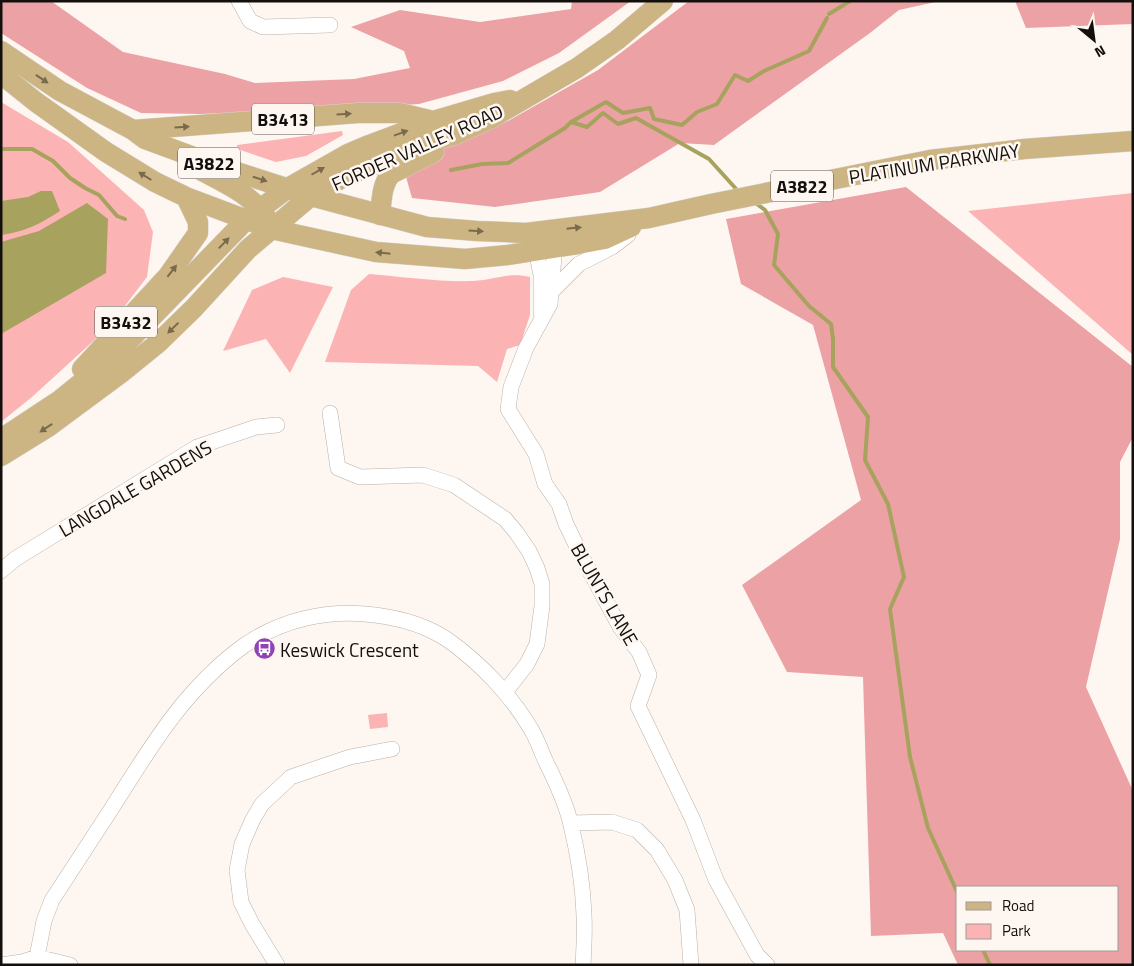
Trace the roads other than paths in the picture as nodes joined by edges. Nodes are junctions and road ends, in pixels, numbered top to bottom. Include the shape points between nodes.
1 (239, 1) edge
2 (663, 1) edge
3 (330, 25) dead end
4 (1, 51) edge
5 (1, 74) edge
6 (523, 98) junction
7 (433, 121) junction
8 (139, 134) junction
9 (454, 135) junction
10 (1133, 141) edge
11 (288, 188) junction
12 (311, 196) junction
13 (186, 197) junction
14 (353, 208) joint
15 (254, 214) junction
16 (380, 215) junction
17 (649, 218) junction
18 (271, 229) junction
19 (526, 233) junction
20 (546, 249) junction
21 (552, 291) junction
22 (541, 322) junction
23 (60, 400) junction
24 (330, 413) dead end
25 (277, 425) dead end
26 (1, 439) edge
27 (1, 456) edge
28 (1, 571) edge
29 (505, 692) junction
30 (392, 749) dead end
31 (571, 823) junction
32 (37, 957) junction
33 (1, 965) edge
34 (70, 965) edge
35 (277, 965) edge
36 (583, 965) edge
37 (691, 965) edge
38 (766, 965) edge

1 - 3 street via 250,21 263,27
2 - 6 main road, FORDER VALLEY ROAD via 577,68
4 -> 8 main road, FORDER VALLEY ROAD / A3822 via 60,91
13 -> 5 main road, A3822 via 106,152
6 - 7 main road, FORDER VALLEY ROAD
6 - 9 main road, FORDER VALLEY ROAD via 490,119
8 -> 7 main road, B3413 via 358,113 400,113
11 -> 7 main road, FORDER VALLEY ROAD via 348,154
8 -> 11 main road, FORDER VALLEY ROAD / A3822 via 221,167
8 - 15 main road via 159,152 224,182
9 - 12 main road, FORDER VALLEY ROAD via 413,148 342,178
9 - 16 main road via 432,154 391,174 384,184
10 - 17 main road, PLATINUM PARKWAY / A3822 via 930,160
11 - 12 main road, FORDER VALLEY ROAD / A3822
11 - 15 main road
12 - 14 main road, FORDER VALLEY ROAD / A3822
12 - 18 main road
13 - 15 main road, A3822
23 -> 13 main road, B3432 via 67,384 168,276 198,234 198,222
14 - 16 main road, PLATINUM PARKWAY / A3822
15 - 18 main road, A3822
23 -> 15 main road, B3432 via 112,358
16 -> 19 main road, PLATINUM PARKWAY / A3822 via 427,227
19 -> 17 main road, PLATINUM PARKWAY / A3822
17 - 20 main road, PLATINUM PARKWAY / A3822 via 605,239
17 - 21 street via 612,247 579,264
20 -> 18 main road, PLATINUM PARKWAY / A3822 via 465,259 396,254
18 -> 27 main road via 158,343 48,427
19 - 20 street via 555,245
20 - 21 street, BLUNTS LANE
20 - 22 street via 541,275
21 - 22 street, BLUNTS LANE
22 - 38 street, BLUNTS LANE via 526,348 511,387 508,409 536,454 545,484 559,504 581,555 620,627 639,652 649,676 638,706 693,820 716,880 757,955
23 - 26 main road, B3432
24 - 29 street via 338,468 360,477 423,476 454,485 505,519 529,551 542,584 541,625 537,644 527,664
25 - 28 street, LANGDALE GARDENS via 256,427 197,447
29 - 31 street via 530,729 556,782
29 - 32 street via 447,639 394,618 360,613 332,614 276,627 243,647 209,675 172,716 52,900 44,920
30 - 35 street via 350,757 291,777 262,804 253,819 242,844 237,870 242,902
31 - 36 street via 584,914
31 - 37 street via 612,822 637,830 657,850 675,880 687,910
32 - 33 street
32 - 34 street

